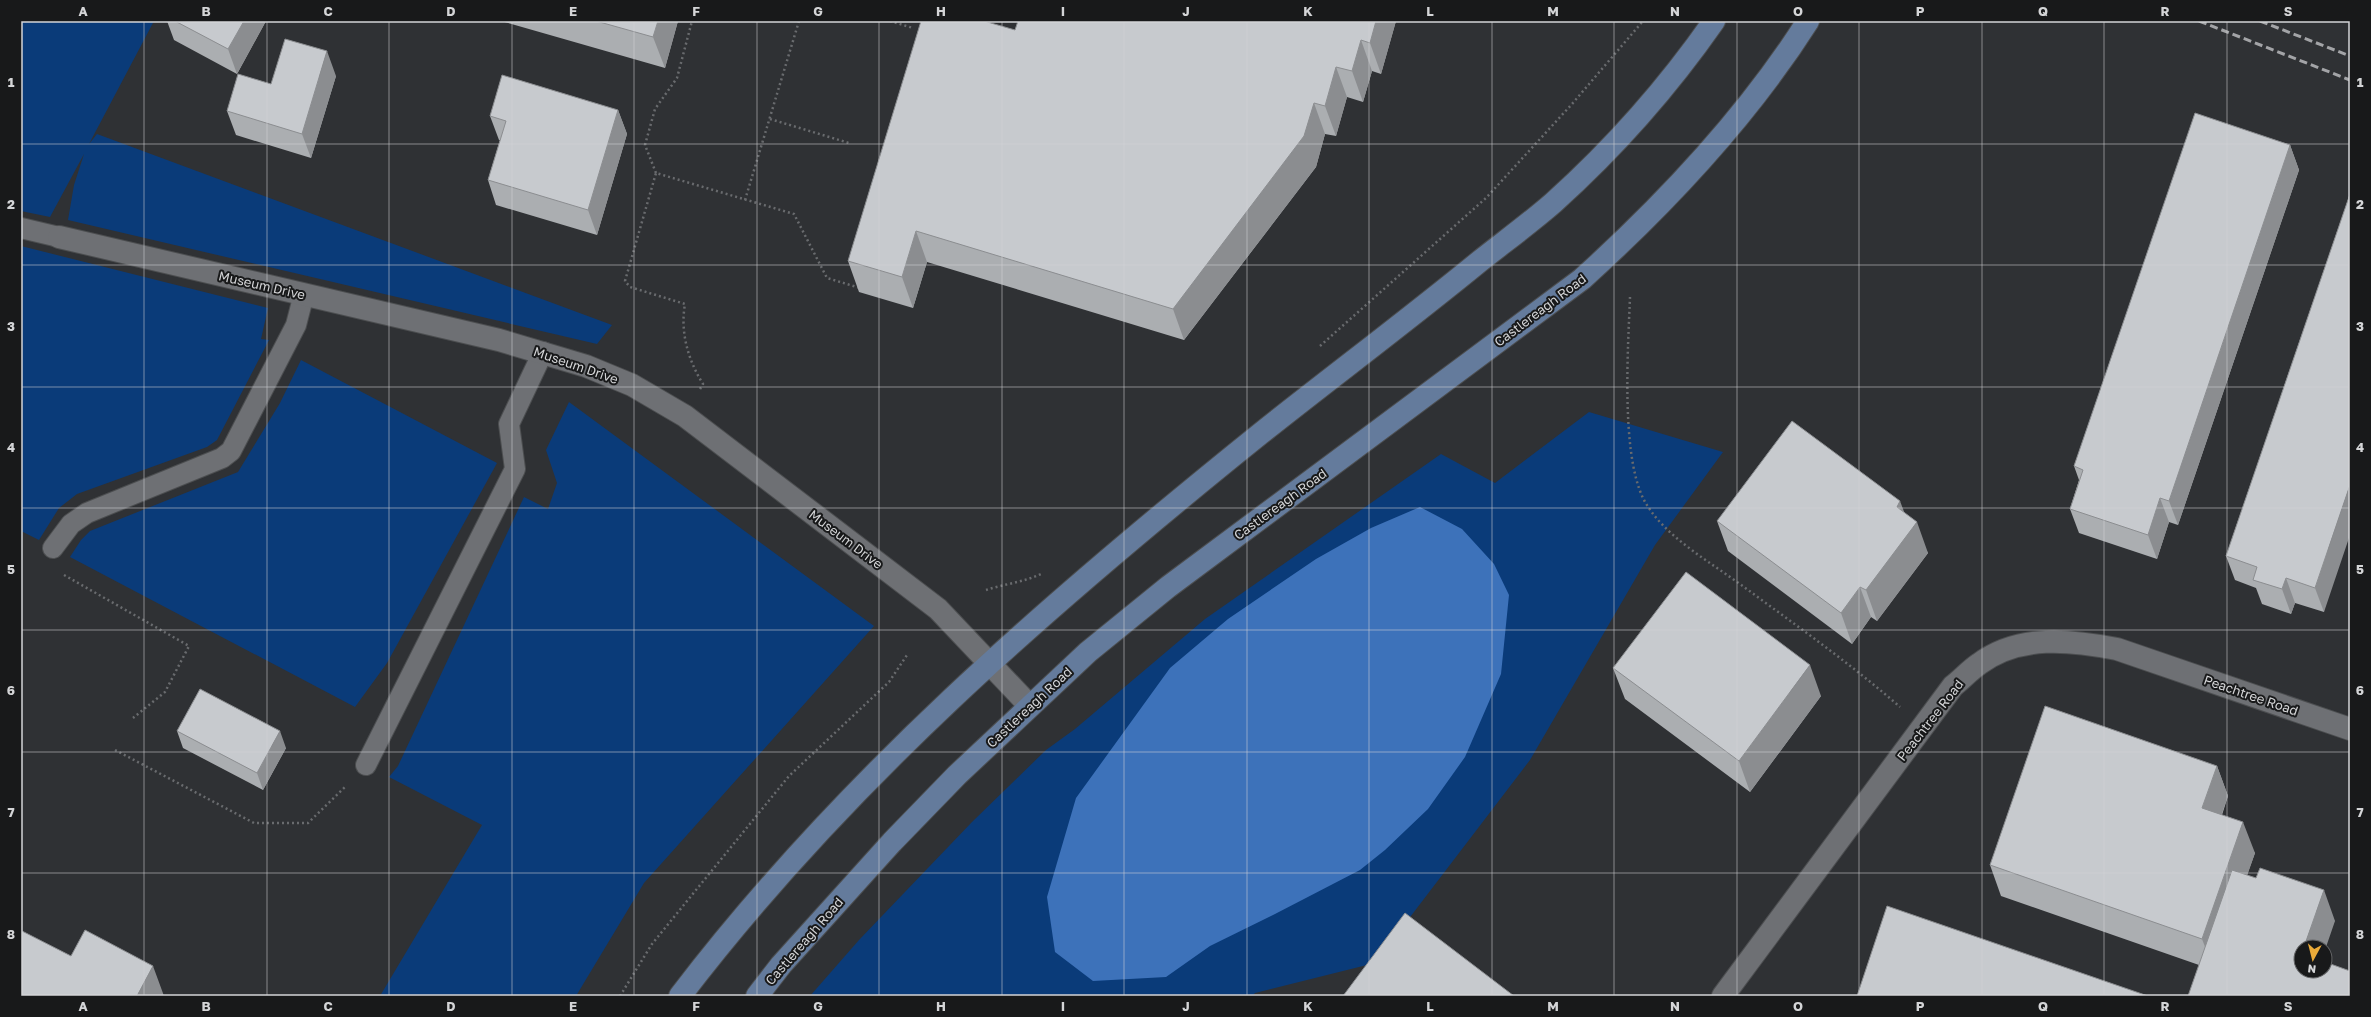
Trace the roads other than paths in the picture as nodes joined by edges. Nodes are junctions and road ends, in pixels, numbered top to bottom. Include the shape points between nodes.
1 (1714, 21) edge
2 (1808, 21) edge
3 (21, 228) edge
4 (59, 237) joint
5 (304, 294) junction
6 (543, 352) junction
7 (53, 548) road end
8 (990, 663) junction
9 (1029, 705) junction
10 (2350, 729) edge
11 (366, 765) road end
12 (680, 996) edge
13 (757, 996) edge
14 (1723, 996) edge

1 - 8 main road via 1656,96 1611,146 1552,203 1260,434 1052,606
2 - 9 main road, Castlereagh Road via 1759,93 1666,198 1582,279 1168,587 1088,652
3 - 4 lane, Museum Drive
4 - 5 street, Museum Drive
5 - 6 street, Museum Drive
5 - 7 lane via 296,325 231,451 222,458 87,513 71,524
6 - 8 street, Museum Drive via 632,385 685,416 938,609
6 - 11 lane via 509,424 515,469
8 - 9 street, Museum Drive
8 - 12 main road via 869,779 778,878
9 - 13 main road, Castlereagh Road via 892,842 781,965
10 - 14 street, Peachtree Road via 2117,649 2078,641 2039,642 2007,648 1979,664 1953,686

